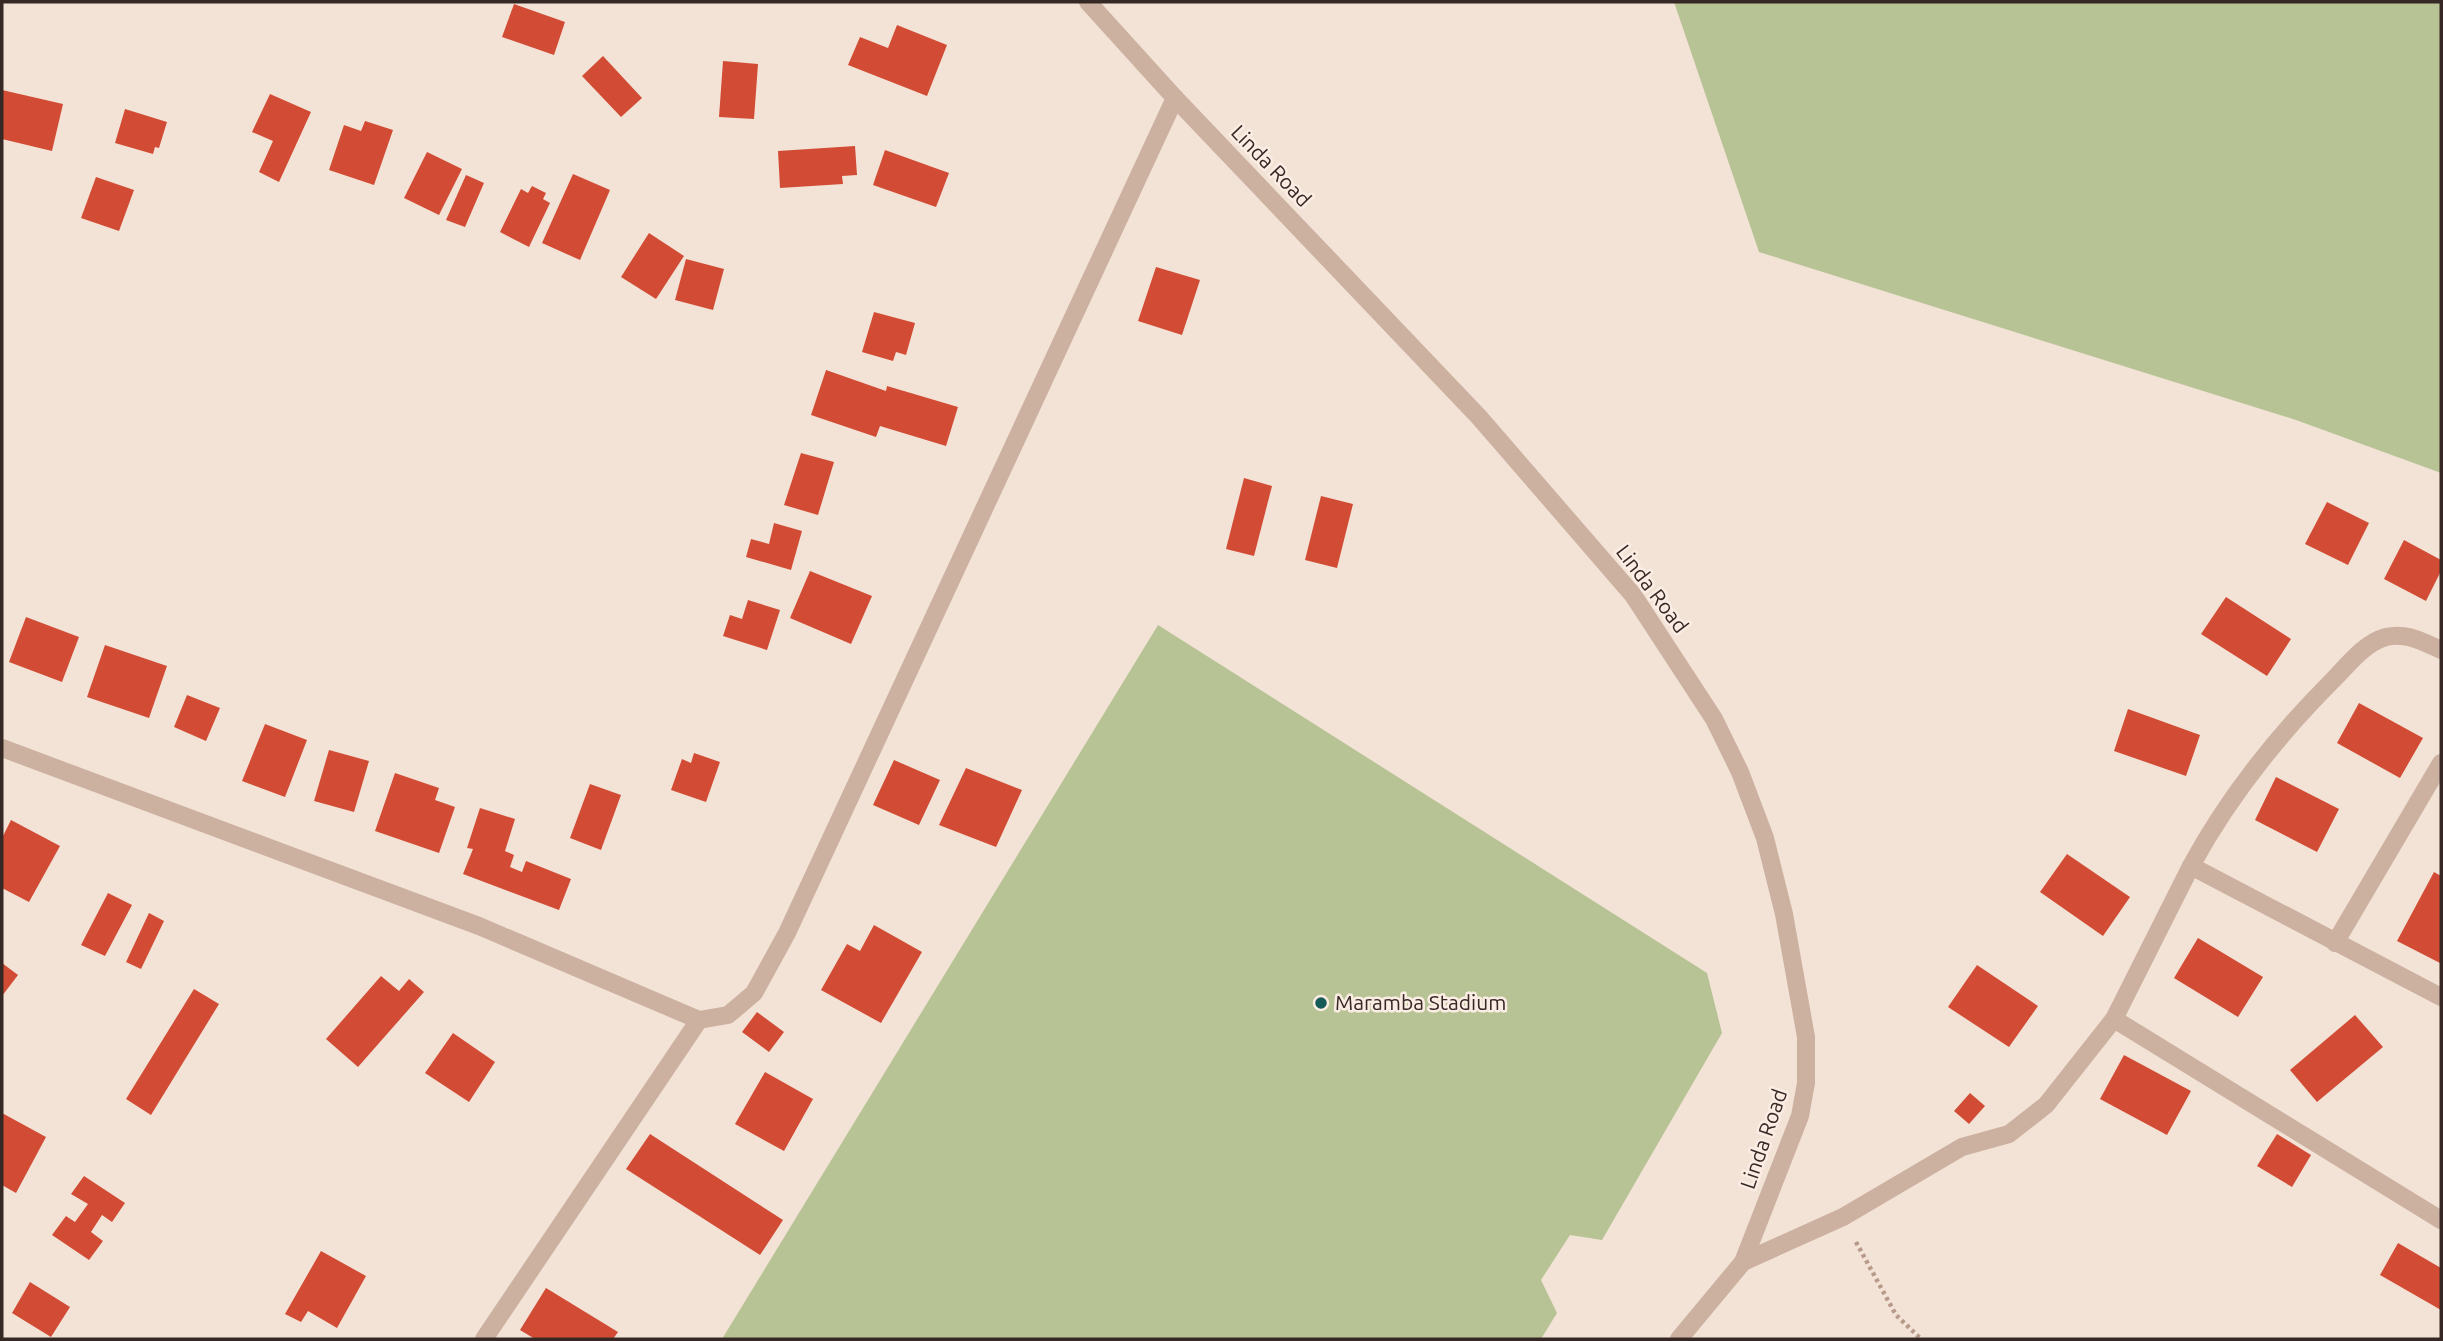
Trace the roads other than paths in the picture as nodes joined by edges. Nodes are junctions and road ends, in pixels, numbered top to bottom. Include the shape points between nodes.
1 (1088, 2) edge
2 (1175, 99) junction
3 (2441, 650) edge
4 (2, 748) edge
5 (2441, 763) edge
6 (2191, 866) junction
7 (2335, 943) junction
8 (2441, 997) edge
9 (2113, 1019) junction
10 (699, 1020) junction
11 (2441, 1220) edge
12 (1743, 1262) junction
13 (484, 1339) edge
14 (1679, 1339) edge

1 - 2 street, Linda Road
2 - 10 street via 787,933 754,993 729,1015
2 - 12 street, Linda Road via 1479,417 1633,595 1714,719 1740,772 1765,838 1784,914 1806,1037 1800,1116
3 - 6 street via 2410,635 2385,637 2363,650 2262,757 2215,822
4 - 10 street via 480,926
5 - 7 street
6 - 7 street
6 - 9 street
7 - 8 street
9 - 11 street
9 - 12 street via 2046,1105 2009,1134 1962,1147 1843,1217
10 - 13 street
12 - 14 street, Linda Road

